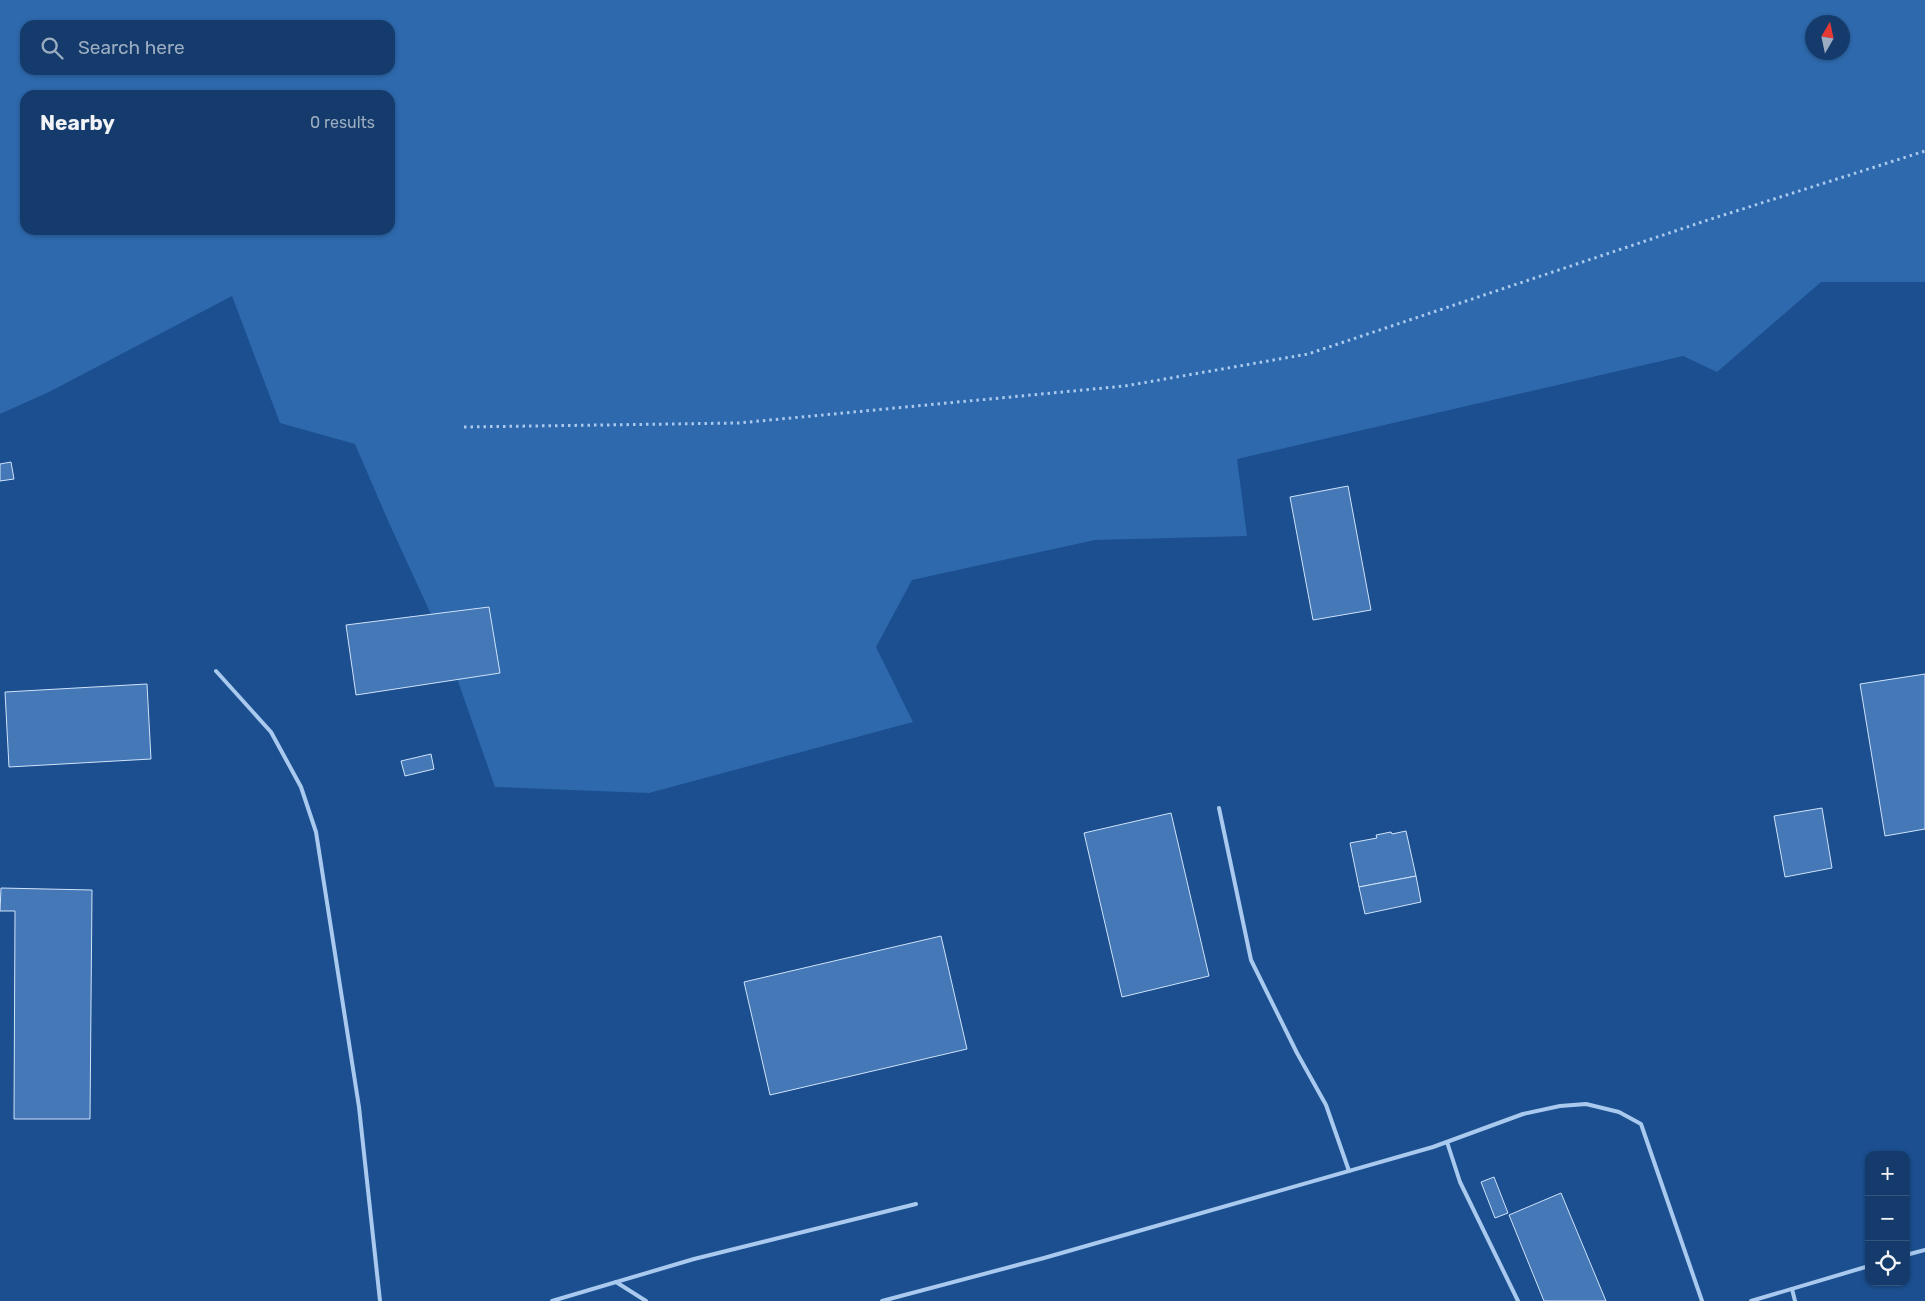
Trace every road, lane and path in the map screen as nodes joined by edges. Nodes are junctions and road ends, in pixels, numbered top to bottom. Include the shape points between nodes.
1 (1925, 151) edge
2 (464, 427) dead end
3 (216, 671) dead end
4 (1219, 808) dead end
5 (1447, 1142) junction
6 (1349, 1171) junction
7 (916, 1204) dead end
8 (1925, 1250) edge
9 (1910, 1254) edge
10 (1865, 1267) edge
11 (616, 1282) junction
12 (1792, 1289) junction
13 (380, 1301) edge
14 (552, 1301) edge
15 (646, 1301) edge
16 (882, 1301) edge
17 (1518, 1301) edge
18 (1702, 1301) edge
19 (1750, 1301) edge
20 (1795, 1301) edge

1 - 2 path via 1308,354 1125,386 739,423
3 - 13 lane via 271,732 301,787 316,832 359,1107
4 - 6 lane via 1251,960 1326,1105
5 - 6 lane
5 - 17 lane via 1460,1182
5 - 18 lane via 1523,1114 1578,1104 1619,1112 1641,1124
6 - 16 lane
7 - 11 lane via 694,1259
8 - 9 lane
10 - 12 lane
11 - 14 lane
11 - 15 lane
12 - 19 lane
12 - 20 lane

